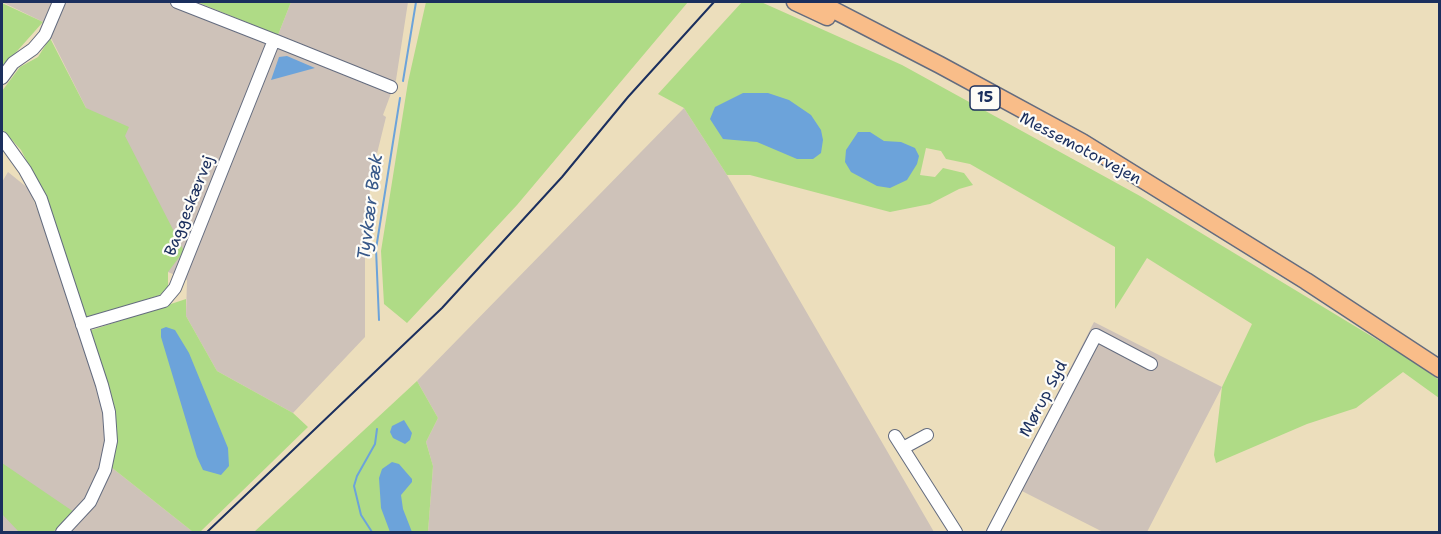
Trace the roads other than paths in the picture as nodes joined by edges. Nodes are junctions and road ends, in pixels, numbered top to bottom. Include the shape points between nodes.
1 (59, 2) edge
2 (177, 2) edge
3 (795, 2) edge
4 (818, 2) edge
5 (274, 40) junction
6 (2, 78) edge
7 (391, 87) dead end
8 (2, 138) edge
9 (1173, 199) junction
10 (82, 325) junction
11 (1151, 364) dead end
12 (1440, 369) edge
13 (927, 435) dead end
14 (895, 436) dead end
15 (903, 448) junction
16 (62, 532) edge
17 (956, 532) edge
18 (993, 532) edge

1 - 6 street via 45,35
2 - 5 street
3 - 9 highway, Messemotorvejen / 15 via 939,73
4 - 9 highway, Messemotorvejen / 15 via 1082,142
5 - 7 street
5 - 10 street, Baggeskærvej via 175,288 164,301
8 - 10 street via 41,199
9 - 12 highway, Messemotorvejen / 15 via 1375,324
10 - 16 street via 102,385 111,441 105,470 90,502
11 - 18 street, Mørup Syd via 1096,335
13 - 15 street
14 - 15 street
15 - 17 street

